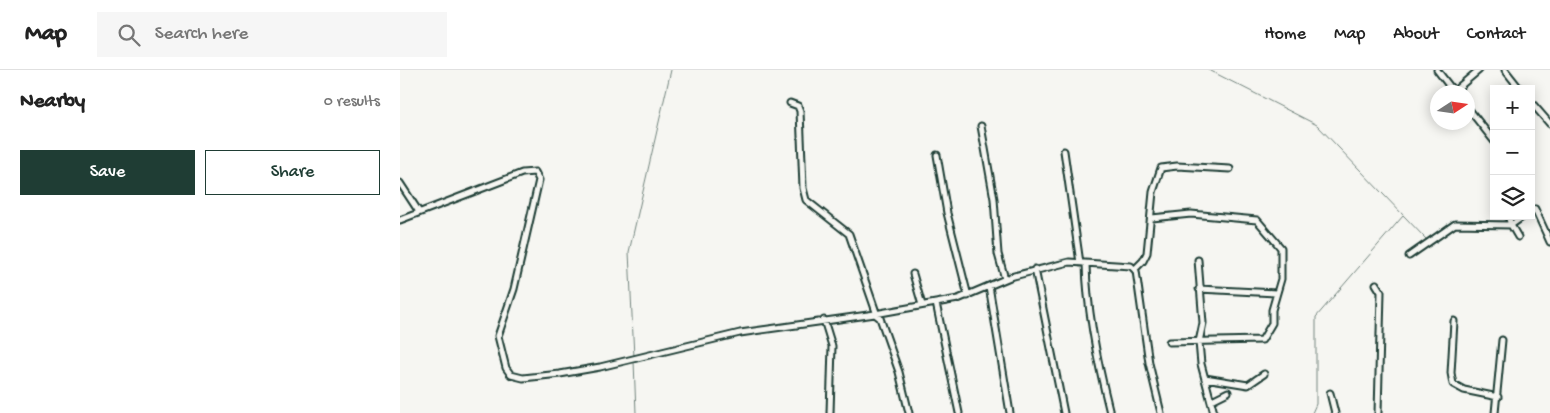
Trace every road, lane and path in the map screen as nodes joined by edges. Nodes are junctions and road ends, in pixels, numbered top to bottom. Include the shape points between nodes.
1 (1437, 70) edge
2 (1479, 70) edge
3 (1505, 70) edge
4 (1448, 85) edge
5 (1461, 85) edge
6 (1517, 85) edge
7 (790, 103) dead end
8 (1535, 107) edge
9 (1475, 117) edge
10 (1550, 124) edge
11 (982, 126) dead end
12 (1490, 135) edge
13 (1064, 151) dead end
14 (937, 155) dead end
15 (1230, 169) dead end
16 (400, 183) edge
17 (1535, 209) edge
18 (419, 212) junction
19 (1152, 218) junction
20 (400, 220) edge
21 (1509, 220) edge
22 (1518, 220) edge
23 (1511, 225) junction
24 (1518, 237) dead end
25 (1550, 242) edge
26 (1409, 256) dead end
27 (1198, 260) dead end
28 (1083, 263) junction
29 (1035, 269) junction
30 (1135, 269) junction
31 (913, 274) dead end
32 (1005, 279) junction
33 (1376, 284) dead end
34 (990, 286) junction
35 (1199, 289) junction
36 (1276, 293) junction
37 (968, 296) junction
38 (936, 303) junction
39 (922, 305) junction
40 (875, 313) junction
41 (824, 320) junction
42 (1454, 321) dead end
43 (1502, 340) dead end
44 (1169, 342) dead end
45 (1199, 342) junction
46 (1264, 374) dead end
47 (1205, 378) junction
48 (1228, 392) dead end
49 (1330, 393) dead end
50 (1498, 397) junction
51 (1212, 400) junction
52 (830, 413) edge
53 (909, 413) edge
54 (959, 413) edge
55 (1010, 413) edge
56 (1064, 413) edge
57 (1110, 413) edge
58 (1161, 413) edge
59 (1214, 413) edge
60 (1335, 413) edge
61 (1378, 413) edge
62 (1495, 413) edge

1 - 4 street
2 - 5 street
3 - 6 street
7 - 40 street via 798,106 800,111 806,200 849,234
8 - 10 street
9 - 12 street
11 - 32 street via 994,199 998,254
13 - 28 street
14 - 37 street via 946,213
15 - 19 street via 1160,168 1153,192
16 - 18 street
17 - 25 street
18 - 20 street
18 - 41 street via 522,173 531,171 538,176 514,289 498,336 506,368 516,377 600,367 740,333
19 - 30 street via 1147,252
19 - 36 street via 1191,214 1257,220 1281,248 1281,279
21 - 23 street
22 - 23 street
23 - 24 street
23 - 26 street via 1455,224
27 - 35 street
28 - 29 street via 1069,262
28 - 30 street via 1131,266
28 - 57 street
29 - 32 street
29 - 56 street
30 - 58 street via 1149,363
31 - 39 street
32 - 34 street
33 - 61 street via 1381,302
34 - 37 street
34 - 55 street
35 - 36 street
35 - 45 street via 1203,323
36 - 45 street via 1272,323 1262,340
37 - 38 street
38 - 39 street
38 - 54 street
39 - 40 street
40 - 41 street
40 - 53 street via 880,318 899,372
41 - 52 street via 832,346
42 - 50 street via 1453,384 1464,390
43 - 50 street
44 - 45 street
45 - 47 street
46 - 47 street via 1248,385
47 - 51 street
48 - 51 street
49 - 60 street
50 - 62 street
51 - 59 street

